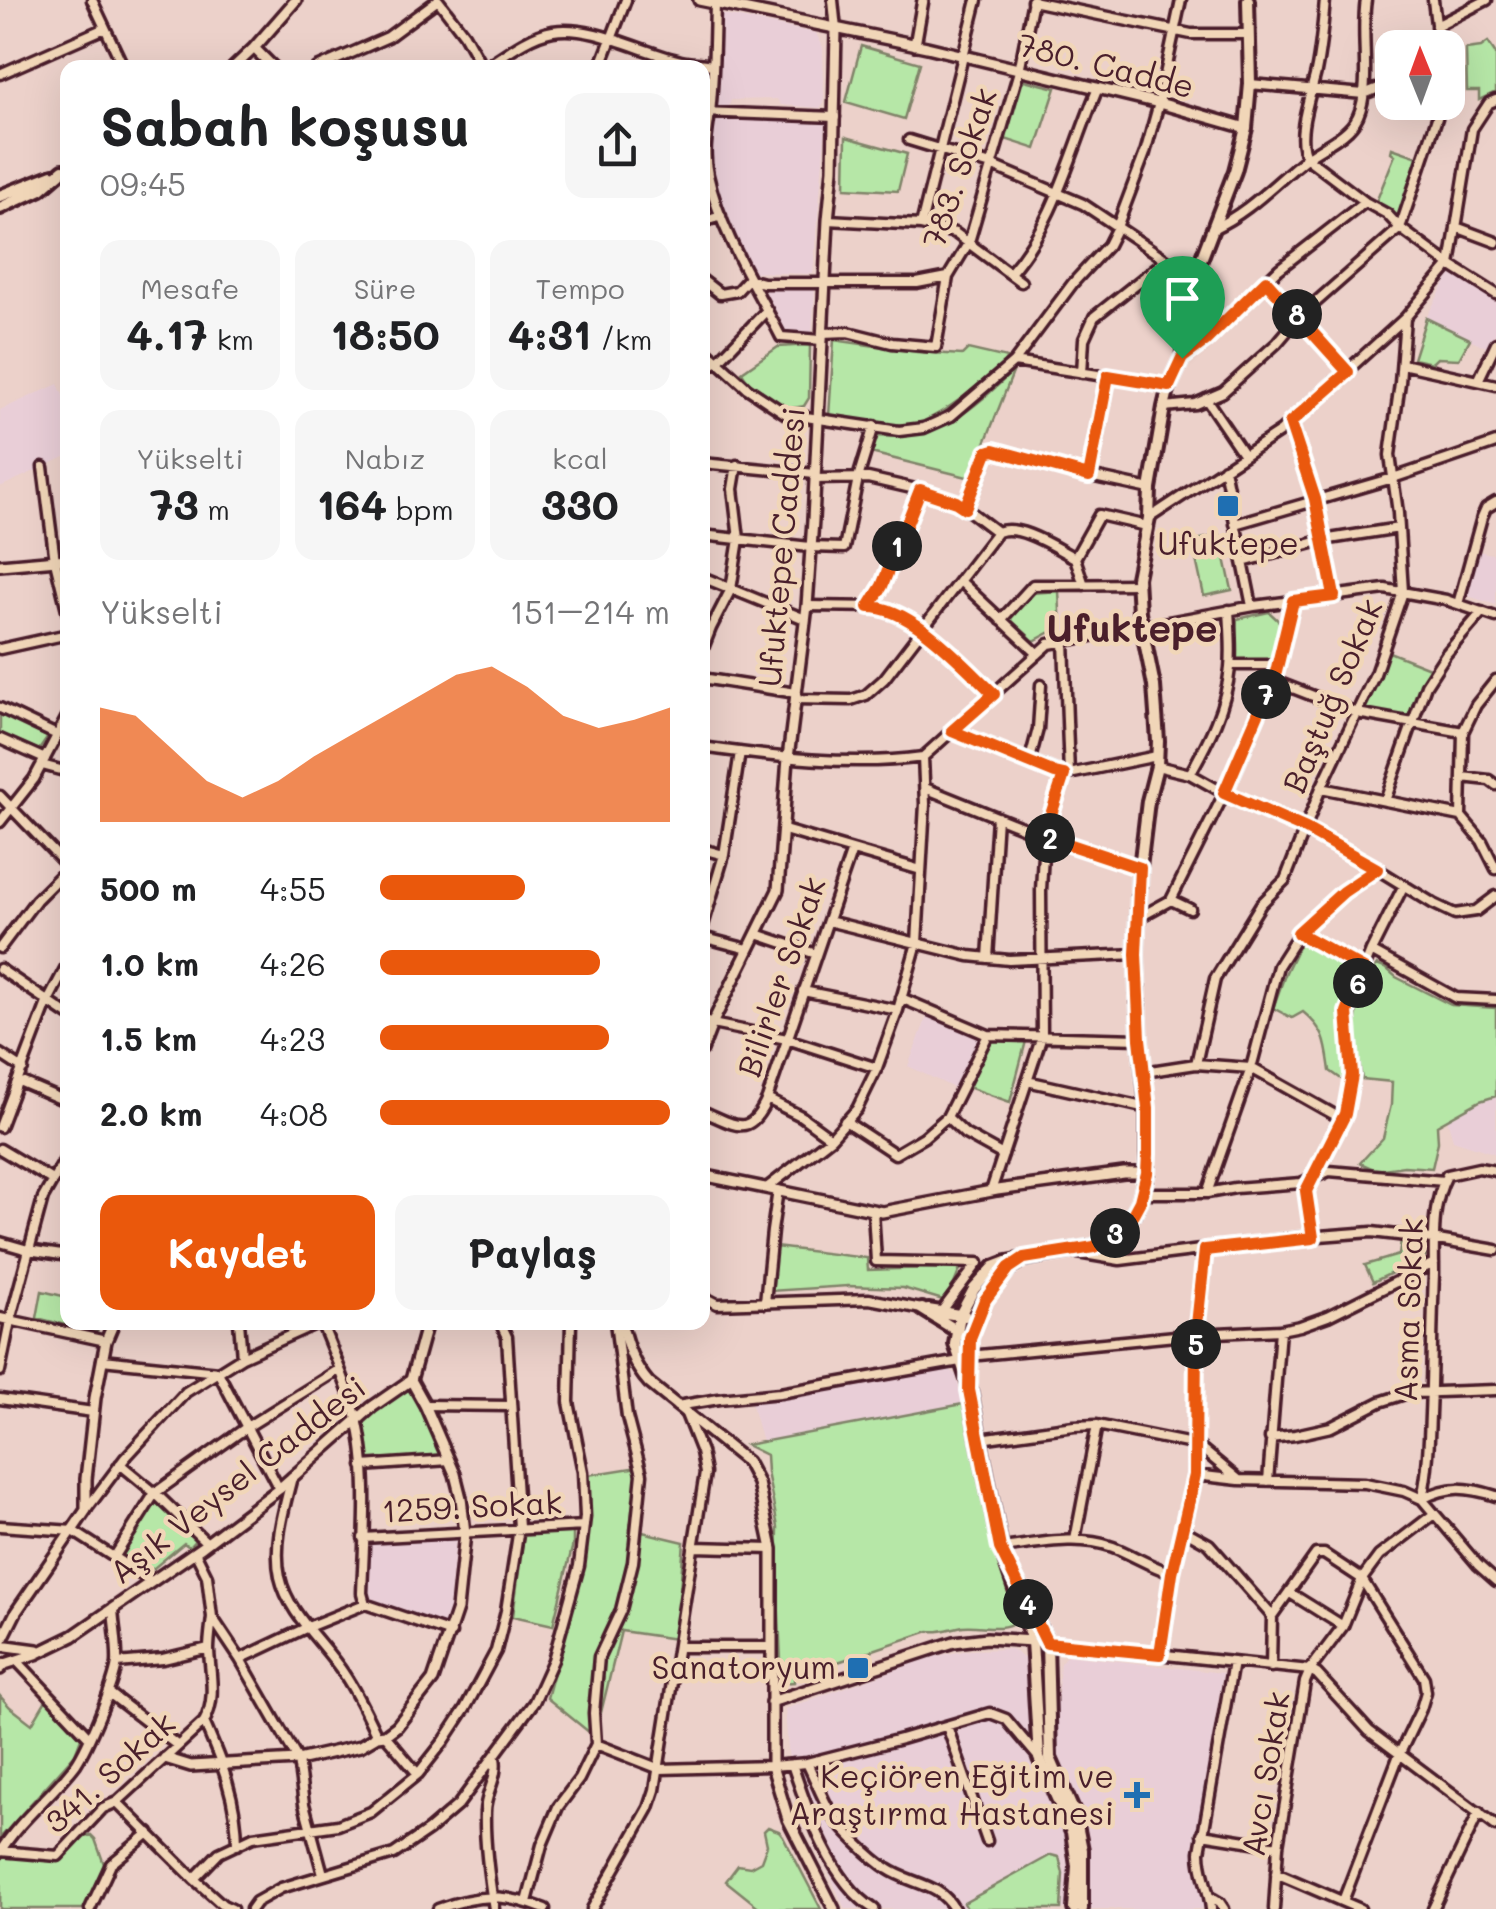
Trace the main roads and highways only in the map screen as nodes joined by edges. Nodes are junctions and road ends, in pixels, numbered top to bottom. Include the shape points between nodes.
1 (1248, 0) edge
2 (60, 171) edge
3 (60, 173) edge
4 (0, 196) edge
5 (0, 208) edge
6 (1024, 1258) junction
7 (960, 1315) junction
8 (976, 1317) junction
9 (956, 1330) junction
10 (970, 1338) junction
11 (964, 1359) junction
12 (1000, 1548) junction
13 (1074, 1909) edge
14 (1082, 1909) edge

1 - 6 main road via 1246,128 1194,278 1182,358 1164,407 1138,584 1154,686 1157,761 1140,868 1136,954 1147,1173 1133,1214 1114,1234 1094,1247
2 - 4 main road
3 - 5 main road
6 - 7 main road via 986,1273
6 - 8 main road via 1000,1278
7 - 8 main road
7 - 9 main road
7 - 9 main road via 922,1309
8 - 10 main road
9 - 10 main road
9 - 11 main road
10 - 11 main road
11 - 12 main road
12 - 13 main road via 1032,1642 1039,1758 1072,1832
12 - 14 main road via 1047,1643 1050,1758 1075,1816

